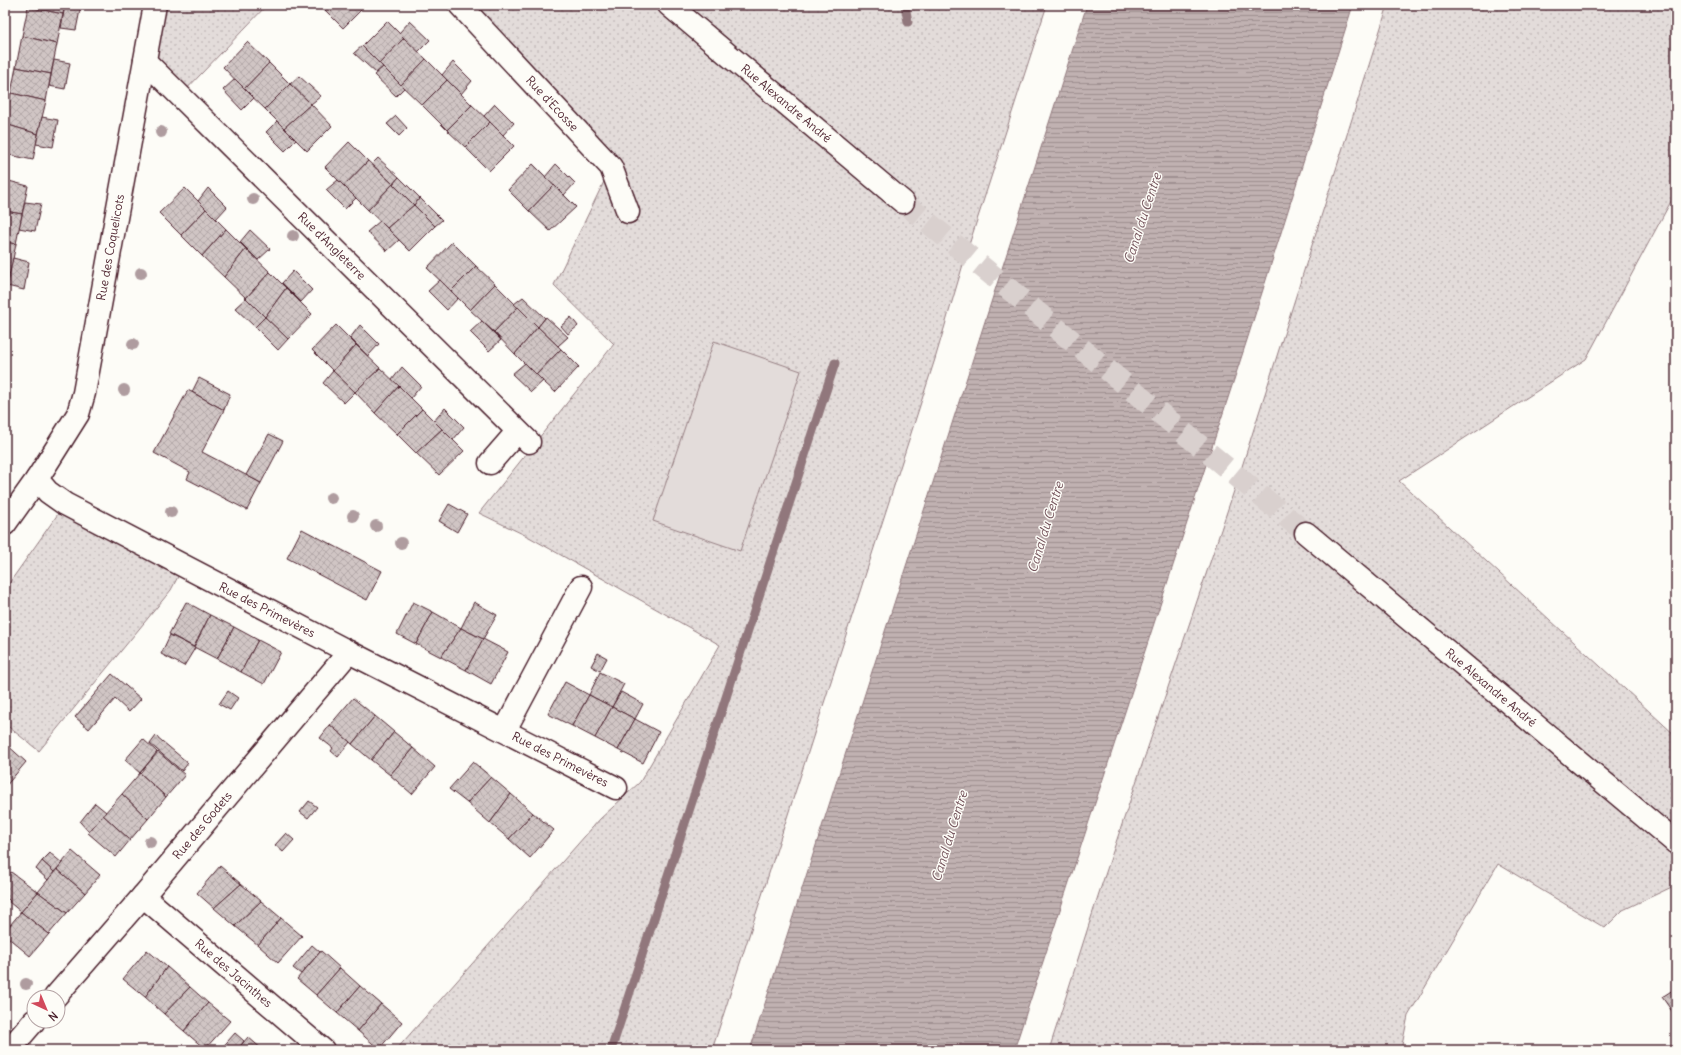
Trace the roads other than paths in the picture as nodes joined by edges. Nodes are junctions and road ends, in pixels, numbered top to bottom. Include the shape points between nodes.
1 (155, 5) edge
2 (460, 5) edge
3 (669, 5) edge
4 (145, 61) junction
5 (903, 202) tunnel mouth
6 (628, 212) dead end
7 (490, 463) dead end
8 (37, 479) junction
9 (5, 524) edge
10 (1306, 533) tunnel mouth
11 (581, 587) dead end
12 (349, 652) junction
13 (505, 730) junction
14 (616, 788) dead end
15 (1676, 843) edge
16 (143, 896) junction
17 (62, 989) edge
18 (27, 1029) edge
19 (9, 1050) edge
20 (323, 1050) edge

1 - 4 street, Rue des Coquelicots
2 - 6 street, Rue d'Ecosse via 611,167
3 - 5 street, Rue Alexandre André
4 - 7 street, Rue d'Angleterre via 523,437
4 - 8 street, Rue des Coquelicots via 84,393 78,414
8 - 9 street, Rue des Coquelicots
8 - 12 street, Rue des Primevères via 48,492 65,504
10 - 15 street, Rue Alexandre André
11 - 13 street, Rue des Primevères
12 - 13 street, Rue des Primevères
12 - 16 street, Rue des Godets
13 - 14 street, Rue des Primevères
16 - 17 street, Rue des Godets
16 - 20 street, Rue des Jacinthes
18 - 19 street

